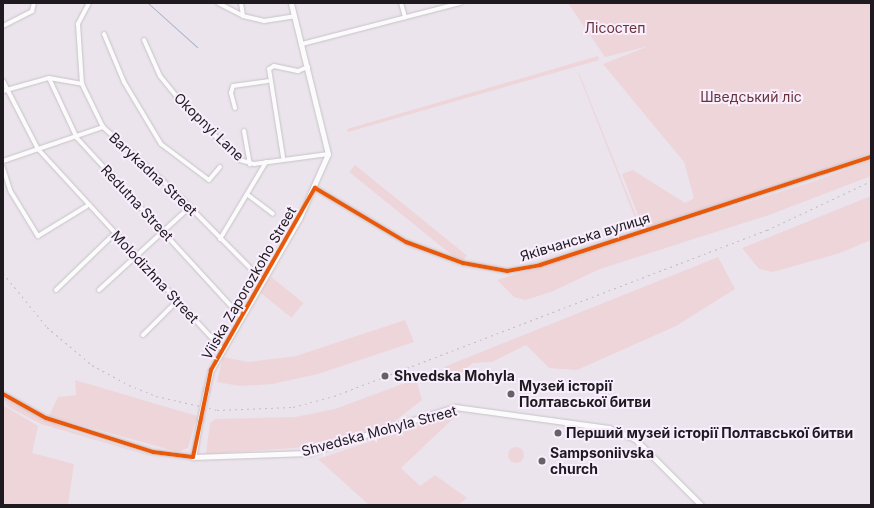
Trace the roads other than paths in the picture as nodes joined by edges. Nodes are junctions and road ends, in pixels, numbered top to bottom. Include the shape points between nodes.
1 (34, 3) edge
2 (89, 3) edge
3 (218, 3) edge
4 (241, 3) edge
5 (291, 3) edge
6 (401, 3) edge
7 (461, 3) edge
8 (243, 16) junction
9 (295, 16) junction
10 (405, 17) junction
11 (3, 26) edge
12 (104, 34) dead end
13 (144, 40) dead end
14 (302, 44) junction
15 (308, 67) junction
16 (49, 78) junction
17 (3, 81) edge
18 (268, 81) junction
19 (82, 84) junction
20 (5, 91) edge
21 (235, 108) dead end
22 (103, 127) junction
23 (244, 131) dead end
24 (77, 138) junction
25 (38, 149) junction
26 (328, 154) junction
27 (871, 157) edge
28 (283, 158) junction
29 (3, 161) edge
30 (266, 162) junction
31 (250, 164) junction
32 (220, 167) dead end
33 (3, 168) edge
34 (315, 188) junction
35 (248, 195) junction
36 (87, 206) junction
37 (190, 207) junction
38 (274, 214) dead end
39 (162, 230) junction
40 (114, 234) junction
41 (220, 239) junction
42 (136, 256) junction
43 (263, 281) junction
44 (56, 290) dead end
45 (99, 290) dead end
46 (177, 301) junction
47 (241, 317) junction
48 (143, 335) dead end
49 (222, 349) junction
50 (3, 394) edge
51 (194, 457) junction
52 (701, 505) edge

1 - 11 street via 32,11
2 - 19 street, Barykadna Street via 78,24
3 - 8 street
4 - 8 street
5 - 9 street
6 - 10 street
7 - 10 street
8 - 9 street via 264,21
9 - 14 street
10 - 14 street via 380,26
12 - 32 street via 124,82 161,144 209,180
13 - 31 street, Okopnyi Lane via 160,76 185,107 240,160
14 - 15 street
15 - 18 street via 298,71 271,66
15 - 26 street
16 - 19 street
16 - 20 street
16 - 24 street, Redutna Street
17 - 20 street, Molodizhna Street
18 - 21 street via 233,86 231,93
18 - 28 street
19 - 22 street, Barykadna Street
20 - 25 street, Molodizhna Street
22 - 24 street
22 - 37 street, Barykadna Street
23 - 31 street
24 - 25 street
24 - 39 street, Redutna Street
25 - 29 street
25 - 36 street, Molodizhna Street
26 - 28 street, Okopnyi Lane
26 - 34 street, Viiska Zaporozkoho Street
27 - 34 street, Яківчанська вулиця via 814,178 540,266 507,271 469,265 406,242
28 - 30 street, Okopnyi Lane
30 - 31 street, Okopnyi Lane
30 - 35 street
33 - 36 street via 11,192 38,236
34 - 43 street, Viiska Zaporozkoho Street
35 - 38 street
35 - 41 street
36 - 40 street, Molodizhna Street
37 - 39 street
37 - 41 street, Barykadna Street
39 - 42 street
39 - 47 street, Redutna Street
40 - 42 street, Molodizhna Street
40 - 44 street
41 - 43 street, Barykadna Street
42 - 45 street
42 - 46 street, Molodizhna Street
43 - 47 street, Viiska Zaporozkoho Street
46 - 48 street
46 - 49 street, Molodizhna Street
47 - 49 street, Viiska Zaporozkoho Street
49 - 51 street, Viiska Zaporozkoho Street, bridge via 206,391
50 - 51 street via 46,418 153,452
51 - 52 street, Shvedska Mohyla Street via 308,452 455,407 624,432

